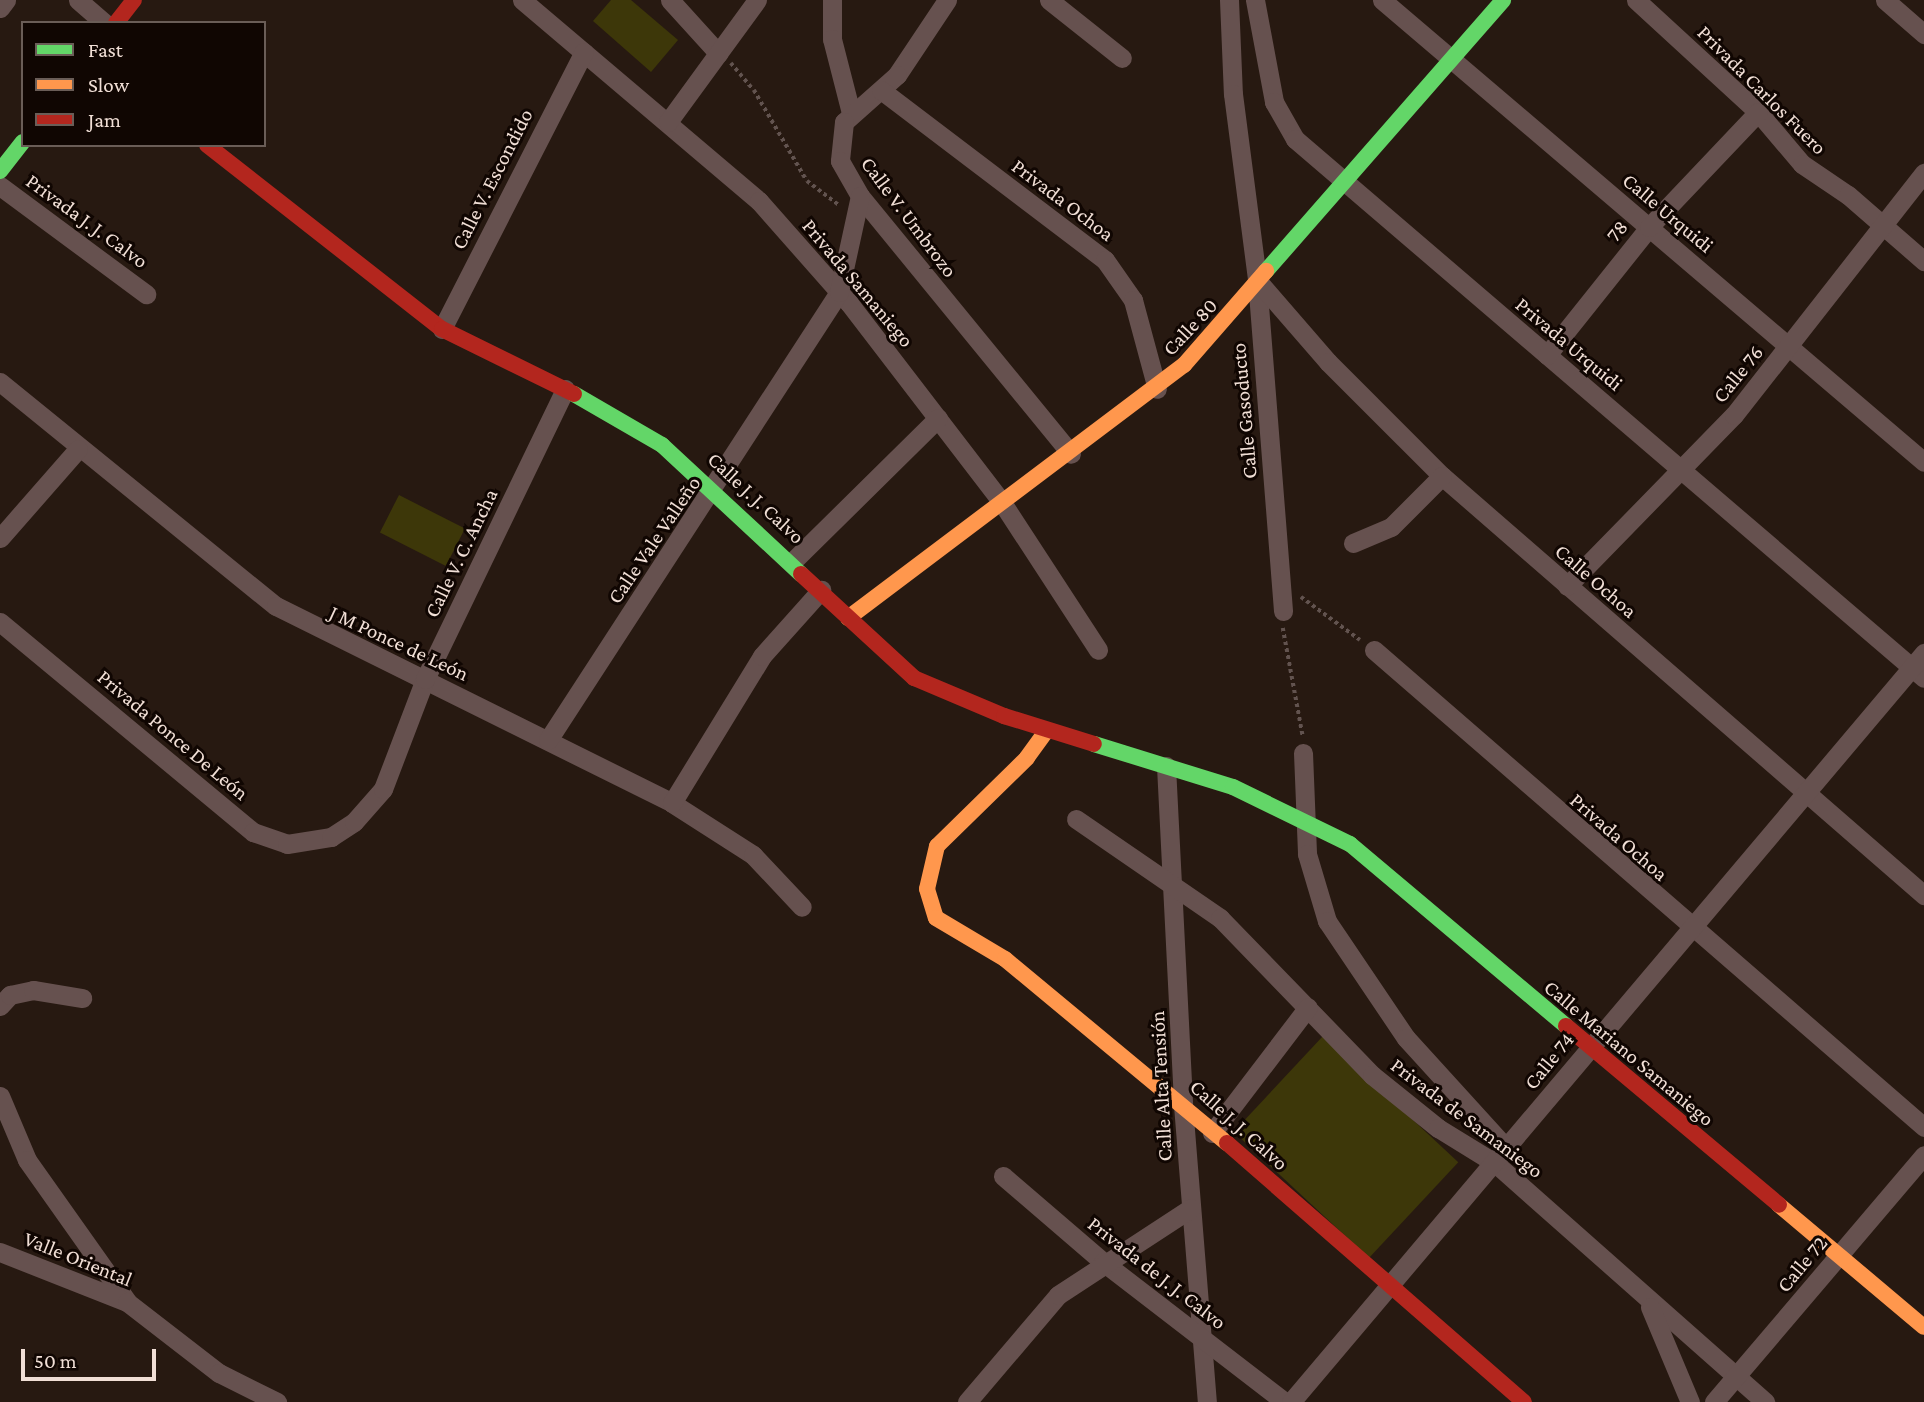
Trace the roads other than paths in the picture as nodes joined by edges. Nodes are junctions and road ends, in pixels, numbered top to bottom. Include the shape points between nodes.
1 (6, 0) edge
2 (78, 0) edge
3 (134, 0) edge
4 (522, 0) edge
5 (670, 0) edge
6 (757, 0) edge
7 (832, 0) edge
8 (947, 0) edge
9 (1049, 0) edge
10 (1229, 0) edge
11 (1255, 0) edge
12 (1382, 0) edge
13 (1503, 0) edge
14 (1636, 0) edge
15 (1885, 0) edge
16 (0, 8) edge
17 (102, 21) edge
18 (118, 21) edge
19 (1924, 34) edge
20 (584, 52) junction
21 (718, 53) junction
22 (1122, 58) dead end
23 (1449, 60) junction
24 (881, 90) junction
25 (1758, 112) junction
26 (851, 113) junction
27 (668, 122) junction
28 (210, 147) edge
29 (1924, 173) edge
30 (1342, 179) junction
31 (0, 186) edge
32 (859, 204) junction
33 (1883, 226) junction
34 (1649, 227) junction
35 (1924, 261) edge
36 (1257, 281) junction
37 (839, 292) junction
38 (146, 294) dead end
39 (442, 329) junction
40 (1790, 344) junction
41 (1547, 355) junction
42 (0, 382) edge
43 (565, 389) junction
44 (1157, 389) junction
45 (938, 418) junction
46 (78, 449) junction
47 (1070, 454) junction
48 (1924, 462) edge
49 (1682, 470) junction
50 (1442, 476) junction
51 (715, 490) junction
52 (1003, 504) junction
53 (0, 538) edge
54 (1353, 543) dead end
55 (792, 562) junction
56 (1567, 586) junction
57 (821, 590) junction
58 (1283, 611) road end
59 (848, 618) junction
60 (0, 622) edge
61 (1098, 650) dead end
62 (1374, 650) road end
63 (1920, 666) edge
64 (425, 679) junction
65 (1047, 730) junction
66 (548, 740) junction
67 (1303, 753) road end
68 (1166, 766) junction
69 (1804, 792) junction
70 (672, 803) junction
71 (1303, 817) junction
72 (1076, 819) dead end
73 (331, 837) joint
74 (1174, 884) junction
75 (1924, 895) edge
76 (802, 906) dead end
77 (1691, 929) junction
78 (82, 998) dead end
79 (0, 1006) edge
80 (1308, 1007) junction
81 (1590, 1047) junction
82 (0, 1096) edge
83 (1183, 1105) junction
84 (1924, 1127) edge
85 (1212, 1133) junction
86 (1924, 1155) edge
87 (1501, 1156) junction
88 (1003, 1176) dead end
89 (1191, 1208) junction
90 (0, 1252) edge
91 (1839, 1256) junction
92 (1103, 1262) junction
93 (1390, 1289) junction
94 (127, 1302) junction
95 (1648, 1302) junction
96 (1924, 1327) edge
97 (1206, 1340) junction
98 (1736, 1377) junction
99 (277, 1402) edge
100 (967, 1402) edge
101 (1208, 1402) edge
102 (1285, 1402) edge
103 (1291, 1402) edge
104 (1524, 1402) edge
105 (1690, 1402) edge
106 (1714, 1402) edge
107 (1765, 1402) edge

1 - 16 street
2 - 17 street
3 - 18 street
4 - 20 street, Privada Samaniego
5 - 21 street
6 - 21 street
7 - 26 street via 832,39
8 - 24 street
9 - 22 street
10 - 36 street, Calle Gasoducto via 1237,135
11 - 30 street, Privada Urquidi via 1267,76 1280,118 1295,139
12 - 23 street, Calle Urquidi
13 - 23 street, Calle 80
14 - 25 street, Privada Carlos Fuero
15 - 19 street
20 - 27 street, Privada Samaniego
20 - 39 street, Calle V. Escondido
21 - 27 street
23 - 30 street, Calle 80
23 - 34 street, Calle Urquidi
24 - 26 street
24 - 44 street, Privada Ochoa via 1105,260 1133,300
25 - 33 street, Privada Carlos Fuero via 1802,164
25 - 34 street, 78
26 - 32 street, Calle V. Umbrozo via 838,149
27 - 37 street, Privada Samaniego via 759,201
28 - 39 street, Calle J. J. Calvo
29 - 33 street, Calle 76
30 - 36 street, Calle 80
30 - 41 street, Privada Urquidi
31 - 38 street, Privada J. J. Calvo
32 - 37 street, Calle Vale Valleño
32 - 47 street, Calle V. Umbrozo
33 - 35 street, Privada Carlos Fuero
33 - 40 street, Calle 76
34 - 40 street, Calle Urquidi
34 - 41 street, 78
36 - 44 street, Calle 80 via 1212,337
36 - 50 street, Calle Ochoa via 1328,362
36 - 58 street, Calle Gasoducto
37 - 45 street, Privada Samaniego
37 - 51 street, Calle Vale Valleño
39 - 43 street, Calle J. J. Calvo
40 - 48 street, Calle Urquidi
40 - 49 street, Calle 76 via 1734,415
41 - 49 street, Privada Urquidi
42 - 46 street, J M Ponce de León
43 - 51 street, Calle J. J. Calvo via 637,428
43 - 64 street, Calle V. C. Ancha
44 - 47 street, Calle 80
45 - 52 street, Privada Samaniego
45 - 55 street
46 - 53 street
46 - 64 street, J M Ponce de León via 276,606
47 - 52 street, Calle 80
49 - 56 street, Calle 76
49 - 63 street, Privada Urquidi
50 - 54 street via 1391,527
50 - 56 street, Calle Ochoa
51 - 55 street, Calle J. J. Calvo
51 - 66 street, Calle Vale Valleño
52 - 59 street, Calle 80
52 - 61 street, Privada Samaniego
55 - 57 street, Calle J. J. Calvo
56 - 69 street, Calle Ochoa
57 - 59 street, Calle J. J. Calvo
57 - 70 street via 762,656
59 - 65 street, Calle J. J. Calvo via 914,678 966,703
60 - 73 street, Privada Ponce De León via 253,832 287,844
62 - 77 street, Privada Ochoa
63 - 69 street, Calle 74
64 - 66 street, J M Ponce de León
64 - 73 street, Calle V. C. Ancha via 383,789 365,812
65 - 68 street, Calle J. J. Calvo
65 - 83 street, Calle J. J. Calvo via 1027,758 947,832 932,859 927,889 930,910 942,925 1005,959
66 - 70 street, J M Ponce de León
67 - 71 street
68 - 71 street, Calle J. J. Calvo
68 - 74 street, Calle Alta Tensión
69 - 75 street, Calle Ochoa
69 - 77 street, Calle 74
70 - 76 street, J M Ponce de León via 753,855
71 - 81 street, Calle Mariano Samaniego via 1362,853
71 - 87 street, Privada de Samaniego via 1317,899 1340,944 1406,1038
72 - 74 street, Privada de Samaniego
74 - 80 street, Privada de Samaniego via 1220,918
74 - 83 street, Calle Alta Tensión
77 - 81 street, Calle 74
77 - 84 street, Privada Ochoa
78 - 79 street via 33,990 10,995
80 - 85 street
80 - 87 street, Privada de Samaniego via 1404,1102
81 - 87 street, Calle 74
81 - 91 street, Calle Mariano Samaniego
82 - 94 street via 27,1160
83 - 85 street, Calle J. J. Calvo
83 - 89 street, Calle Alta Tensión
85 - 93 street, Calle J. J. Calvo
86 - 91 street, Calle 72
87 - 93 street, Calle 74
87 - 95 street, Privada de Samaniego
88 - 92 street, Privada de J. J. Calvo
89 - 92 street
89 - 97 street, Calle Alta Tensión
90 - 94 street, Valle Oriental
91 - 96 street, Calle Mariano Samaniego
91 - 98 street, Calle 72
92 - 97 street, Privada de J. J. Calvo
92 - 100 street via 1058,1295
93 - 103 street, Calle 74
93 - 104 street, Calle J. J. Calvo
94 - 99 street, Valle Oriental via 219,1373
95 - 98 street, Privada de Samaniego
95 - 105 street
97 - 101 street, Calle Alta Tensión
97 - 102 street, Privada de J. J. Calvo
98 - 106 street, Calle 72
98 - 107 street, Privada de Samaniego

